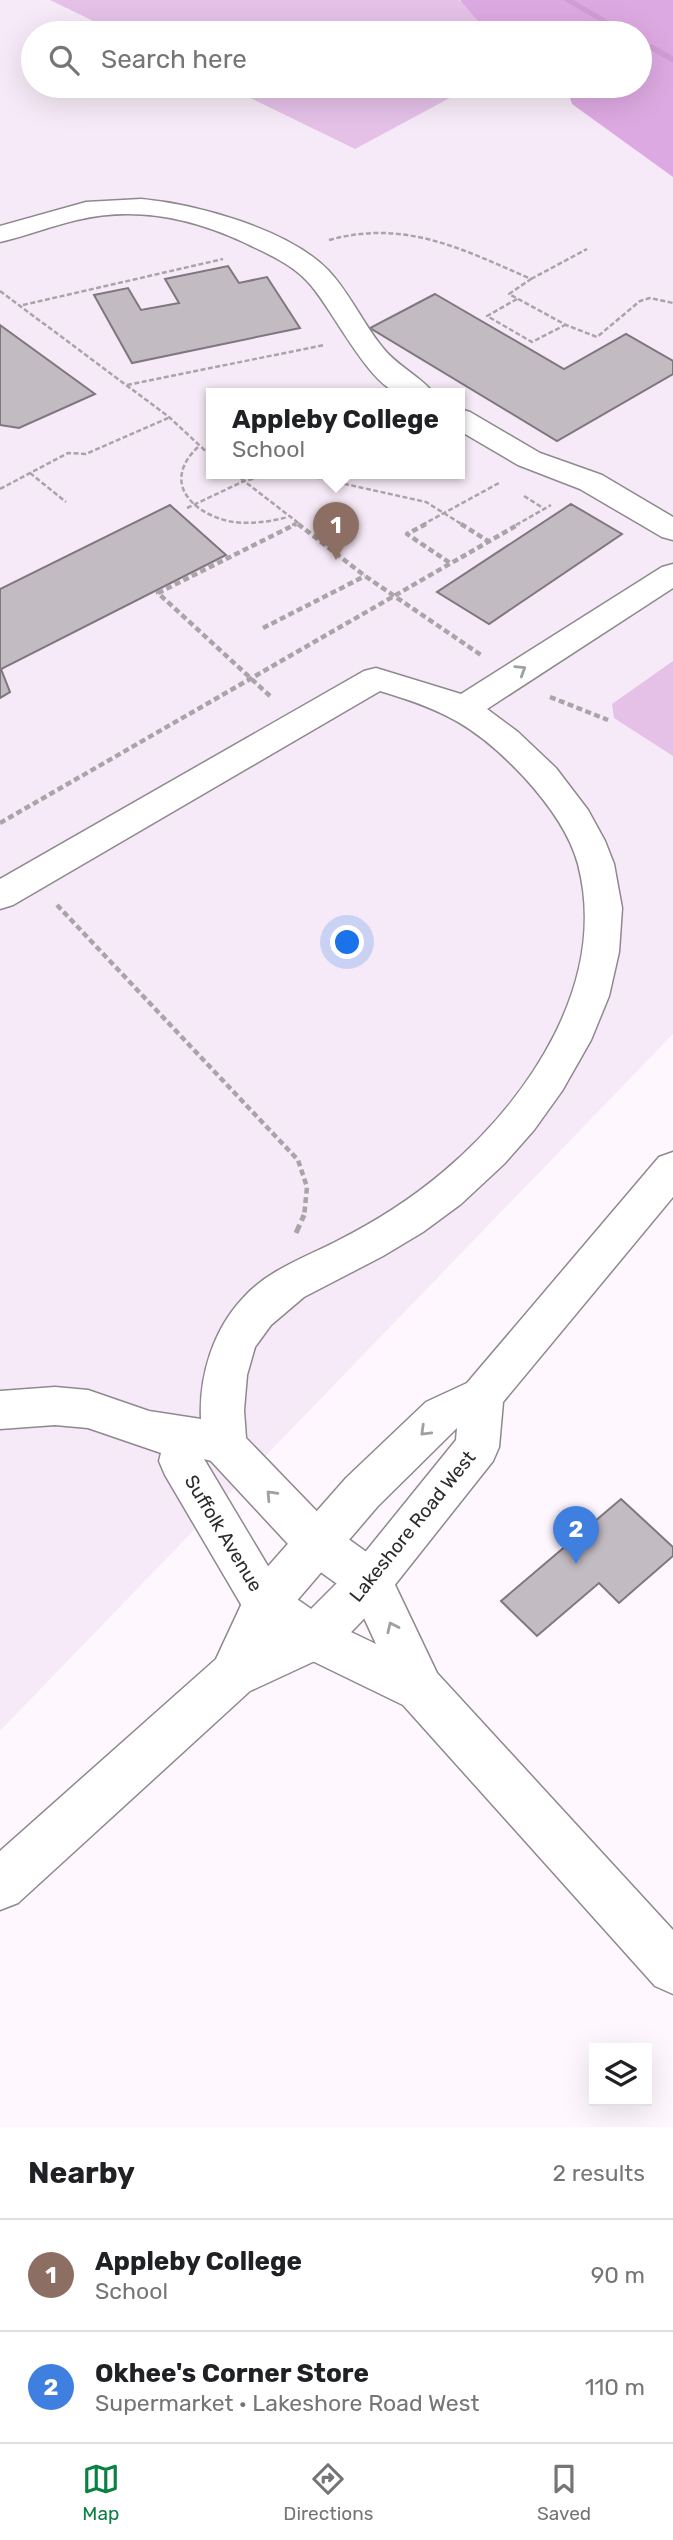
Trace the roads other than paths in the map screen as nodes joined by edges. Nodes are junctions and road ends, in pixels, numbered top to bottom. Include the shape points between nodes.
1 (0, 234) edge
2 (411, 388) edge
3 (465, 421) edge
4 (673, 530) edge
5 (673, 574) edge
6 (464, 708) junction
7 (0, 897) edge
8 (673, 1168) edge
9 (482, 1396) junction
10 (0, 1410) edge
11 (206, 1440) junction
12 (317, 1543) junction
13 (370, 1581) junction
14 (265, 1603) junction
15 (314, 1638) junction
16 (233, 1675) junction
17 (420, 1689) junction
18 (0, 1885) edge
19 (673, 1968) edge

1 - 2 main road via 105,208 173,208 209,217 275,247 315,273 388,373
3 - 4 main road via 529,459 591,482
6 -> 5 main road
6 - 7 main road via 376,679
6 - 11 main road via 522,755 549,784 589,843 604,921 603,945 583,1015 564,1058 539,1096 484,1160 418,1215 302,1276 258,1310 239,1333 222,1387 221,1423
8 - 9 main road, Lakeshore Road West
9 -> 12 main road, Lakeshore Road West via 441,1415
9 - 13 main road, Lakeshore Road West via 477,1447
10 - 11 main road via 88,1409 147,1432
12 -> 11 main road, Suffolk Avenue
11 - 14 main road, Suffolk Avenue via 181,1461
12 - 13 main road, Suffolk Avenue
12 - 14 main road, Lakeshore Road West
13 - 15 main road, Lakeshore Road West
17 -> 13 main road, Suffolk Avenue
14 - 15 main road, Suffolk Avenue
14 - 16 main road, Lakeshore Road West
15 - 16 main road, Lakeshore Road West
15 - 17 main road, Suffolk Avenue
16 - 18 main road, Lakeshore Road West
17 - 19 main road, Suffolk Avenue

